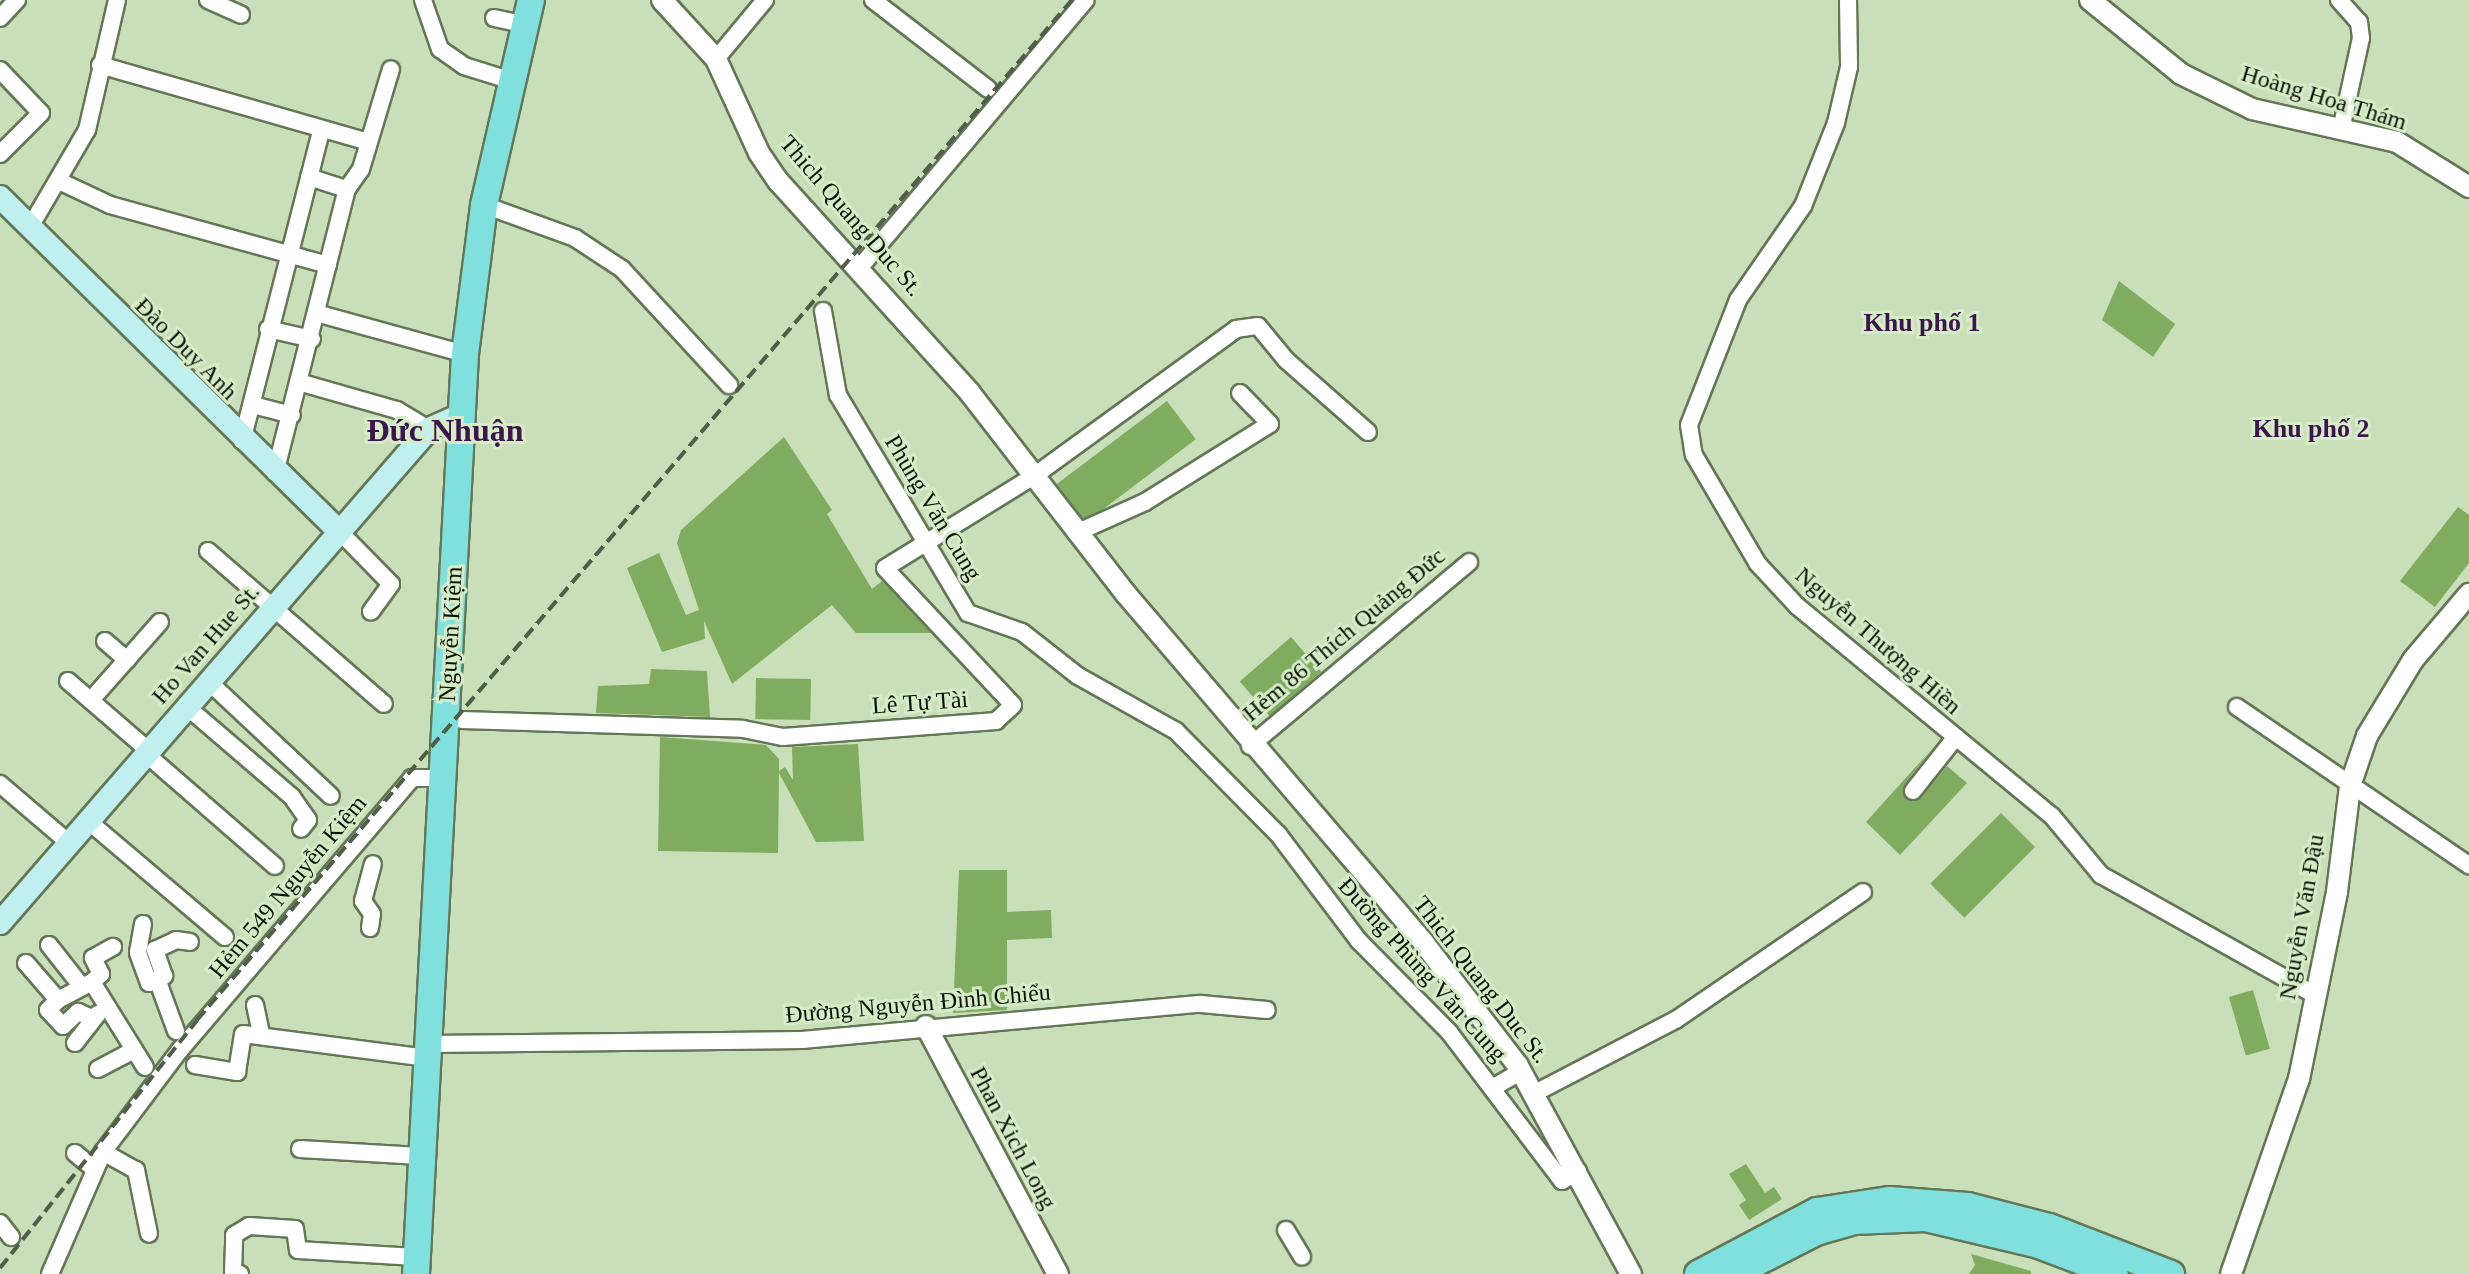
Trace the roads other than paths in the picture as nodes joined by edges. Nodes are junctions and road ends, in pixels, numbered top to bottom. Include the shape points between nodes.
1 (17, 0) edge
2 (117, 0) edge
3 (208, 0) edge
4 (423, 0) edge
5 (662, 0) edge
6 (765, 0) edge
7 (873, 0) edge
8 (1086, 0) edge
9 (1848, 0) edge
10 (2090, 0) edge
11 (2339, 0) edge
12 (528, 12) edge
13 (241, 15) dead end
14 (0, 18) edge
15 (494, 18) dead end
16 (716, 59) junction
17 (100, 65) junction
18 (391, 69) dead end
19 (0, 70) edge
20 (512, 81) junction
21 (988, 89) dead end
22 (321, 130) junction
23 (2341, 130) junction
24 (368, 142) junction
25 (0, 154) edge
26 (309, 177) junction
27 (59, 181) junction
28 (2469, 187) edge
29 (347, 189) junction
30 (0, 197) edge
31 (484, 205) junction
32 (30, 227) junction
33 (290, 254) junction
34 (328, 265) junction
35 (861, 266) junction
36 (823, 311) dead end
37 (316, 313) junction
38 (268, 329) junction
39 (312, 339) junction
40 (465, 354) junction
41 (302, 383) junction
42 (729, 385) dead end
43 (1240, 393) dead end
44 (253, 405) junction
45 (462, 414) junction
46 (292, 415) junction
47 (429, 429) junction
48 (1368, 432) dead end
49 (242, 441) junction
50 (275, 473) junction
51 (1034, 476) junction
52 (340, 532) junction
53 (1076, 533) junction
54 (925, 541) junction
55 (208, 551) dead end
56 (1469, 562) dead end
57 (2469, 594) edge
58 (273, 607) junction
59 (371, 612) dead end
60 (160, 622) dead end
61 (105, 641) dead end
62 (127, 660) junction
63 (68, 681) dead end
64 (208, 681) junction
65 (91, 700) junction
66 (384, 704) dead end
67 (186, 706) junction
68 (2237, 707) dead end
69 (462, 720) dead end
70 (1955, 738) junction
71 (1250, 746) junction
72 (1193, 749) joint
73 (147, 751) junction
74 (444, 778) junction
75 (0, 784) edge
76 (2350, 786) junction
77 (1913, 791) dead end
78 (331, 796) dead end
79 (87, 820) junction
80 (301, 829) dead end
81 (68, 842) junction
82 (373, 864) dead end
83 (2469, 865) edge
84 (275, 866) dead end
85 (1863, 892) dead end
86 (0, 923) edge
87 (143, 924) dead end
88 (370, 928) dead end
89 (225, 937) dead end
90 (190, 942) dead end
91 (49, 945) dead end
92 (113, 947) dead end
93 (26, 963) dead end
94 (157, 979) junction
95 (87, 984) junction
96 (2315, 995) junction
97 (58, 1000) junction
98 (255, 1005) dead end
99 (108, 1008) junction
100 (1267, 1010) dead end
101 (92, 1018) junction
102 (926, 1026) junction
103 (176, 1031) dead end
104 (261, 1034) junction
105 (75, 1043) dead end
106 (134, 1050) junction
107 (428, 1051) junction
108 (195, 1065) dead end
109 (145, 1067) dead end
110 (98, 1069) dead end
111 (1522, 1071) junction
112 (1494, 1087) junction
113 (1535, 1093) junction
114 (1549, 1116) junction
115 (1526, 1129) junction
116 (300, 1149) dead end
117 (103, 1152) junction
118 (75, 1153) dead end
119 (420, 1156) junction
120 (95, 1170) junction
121 (1578, 1171) junction
122 (0, 1223) edge
123 (1286, 1230) dead end
124 (149, 1234) dead end
125 (11, 1237) dead end
126 (1302, 1257) dead end
127 (416, 1266) edge
128 (1745, 1272) edge
129 (237, 1273) edge
130 (50, 1274) edge
131 (1058, 1274) edge
132 (1631, 1274) edge
133 (1698, 1274) edge
134 (2115, 1274) edge
135 (2171, 1274) edge
136 (2231, 1274) edge

1 - 14 street
2 - 17 street
3 - 13 street
4 - 20 street via 440,49 464,66
5 - 16 street, Thich Quang Duc St.
6 - 16 street
7 - 21 street
8 - 35 street
9 - 70 street, Nguyễn Thượng Hiền via 1849,67 1836,123 1803,206 1738,300 1689,425 1694,455 1758,564 1797,606
10 - 23 street, Hoàng Hoa Thám via 2181,74 2252,109
11 - 23 street via 2359,22 2361,38
12 - 15 street
12 - 20 main road, Nguyễn Kiệm
16 - 35 street, Thich Quang Duc St. via 759,153
17 - 22 street
17 - 27 street via 87,130
18 - 24 street
19 - 25 street via 41,113
20 - 31 main road, Nguyễn Kiệm
22 - 24 street
22 - 26 street
23 - 28 street, Hoàng Hoa Thám via 2397,142
24 - 29 street
26 - 29 street
26 - 33 street
27 - 32 street
27 - 33 street via 110,205
29 - 34 street
30 - 32 main road, Đào Duy Anh
31 - 40 main road, Nguyễn Kiệm
31 - 42 street via 575,238 622,269
32 - 49 main road, Đào Duy Anh
33 - 34 street
33 - 38 street
34 - 37 street
35 - 51 street, Thich Quang Duc St.
36 - 54 street, Phùng Văn Cung via 838,395
37 - 39 street
37 - 40 street
38 - 39 street
38 - 44 street
39 - 41 street
40 - 45 main road, Nguyễn Kiệm
41 - 46 street
41 - 47 street via 397,410
43 - 53 street via 1270,424 1145,502
44 - 46 street
44 - 49 street
45 - 47 main road, Ho Van Hue St.
45 - 74 main road, Nguyễn Kiệm
46 - 50 street
47 - 52 main road, Ho Van Hue St.
48 - 51 street, Lê Tự Tài via 1286,360 1258,326 1236,329
49 - 50 main road, Đào Duy Anh
50 - 52 main road, Đào Duy Anh
51 - 53 street
51 - 54 street, Lê Tự Tài
52 - 58 main road, Ho Van Hue St.
52 - 59 street via 391,584
53 - 71 street, Thich Quang Duc St.
54 - 69 street, Lê Tự Tài via 885,568 1013,705 996,721 783,737 743,729
54 - 72 street, Phùng Văn Cung via 968,613 1022,632 1078,676 1176,731
55 - 58 street
56 - 71 street, Hẻm 86 Thích Quảng Đức
57 - 76 street, Nguyễn Văn Đậu via 2390,694
58 - 64 main road, Ho Van Hue St.
58 - 66 street
60 - 62 street
61 - 62 street
62 - 65 street
63 - 65 street
64 - 67 main road, Ho Van Hue St.
64 - 78 street
65 - 73 street
67 - 73 main road, Ho Van Hue St.
67 - 80 street via 292,797 308,820
68 - 76 street
70 - 77 street
70 - 96 street, Nguyễn Thượng Hiền via 2052,816 2101,875
71 - 111 street, Thich Quang Duc St. via 1423,942
72 - 112 street, Đường Phùng Văn Cung via 1278,834 1359,941
73 - 79 main road, Ho Van Hue St.
73 - 84 street
74 - 107 main road, Nguyễn Kiệm
74 - 117 street, Hẻm 549 Nguyễn Kiệm via 412,778 180,1050
75 - 81 street
76 - 83 street
76 - 96 street, Nguyễn Văn Đậu
79 - 81 main road, Ho Van Hue St.
79 - 89 street
81 - 86 main road, Ho Van Hue St.
82 - 88 street via 363,901 372,914
85 - 113 street via 1677,1019
87 - 94 street via 138,953 149,983
90 - 94 street via 176,940 155,950 164,976
91 - 95 street
92 - 95 street via 93,958 101,974
93 - 97 street
94 - 103 street
95 - 97 street
95 - 99 street
96 - 136 street, Nguyễn Văn Đậu via 2288,1116
97 - 101 street via 48,1010 63,1026 78,1012
98 - 104 street
99 - 101 street
99 - 106 street
100 - 102 street, Đường Nguyễn Đình Chiểu via 1201,1004
101 - 105 street
102 - 107 street, Đường Nguyễn Đình Chiểu via 802,1040
102 - 131 street, Phan Xich Long
104 - 107 street, Đường Nguyễn Đình Chiểu
104 - 108 street via 243,1034 237,1072
106 - 109 street
106 - 110 street
107 - 119 main road, Nguyễn Kiệm
111 - 112 street
111 - 113 street, Thich Quang Duc St.
112 - 115 street, Đường Phùng Văn Cung
113 - 114 street, Thich Quang Duc St.
114 - 115 street
114 - 121 street, Thich Quang Duc St.
115 - 121 street, Đường Phùng Văn Cung via 1562,1181
116 - 119 street
117 - 120 street, Hẻm 549 Nguyễn Kiệm
117 - 124 street via 136,1170
118 - 120 street
119 - 127 main road, Nguyễn Kiệm
120 - 130 street, Hẻm 549 Nguyễn Kiệm
121 - 132 street, Thich Quang Duc St.
122 - 125 street
123 - 126 street
127 - 129 street via 298,1250 295,1229 249,1226 234,1235
128 - 134 main road via 1816,1232 1854,1221 1926,1218 2039,1245
133 - 135 main road via 1817,1211 1890,1200 1968,1206 2049,1227

